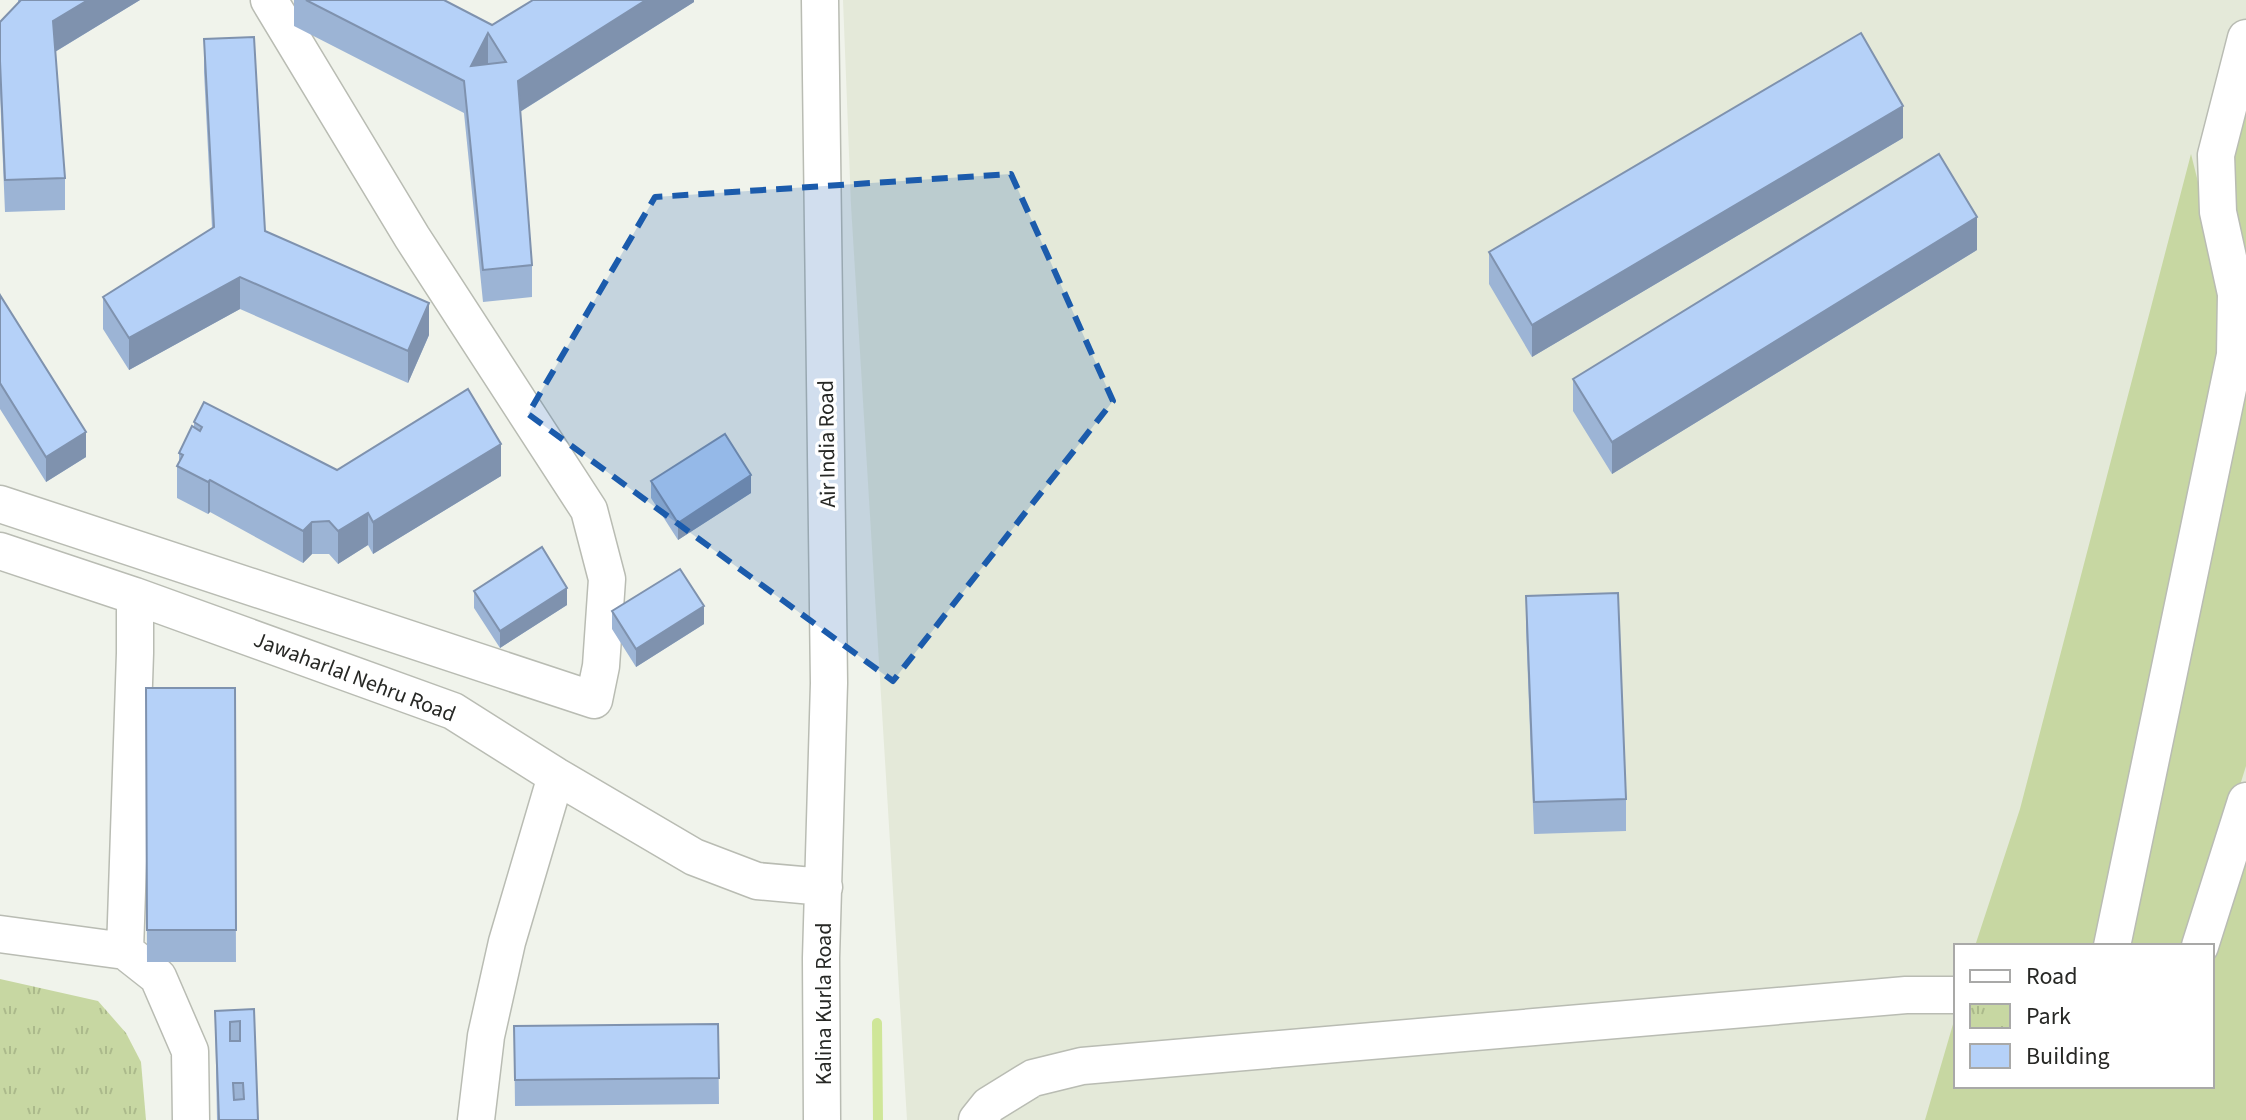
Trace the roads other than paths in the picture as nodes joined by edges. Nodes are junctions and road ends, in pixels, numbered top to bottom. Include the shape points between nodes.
1 (269, 0) edge
2 (820, 0) edge
3 (2246, 38) edge
4 (0, 504) edge
5 (0, 551) edge
6 (135, 596) junction
7 (556, 776) junction
8 (2246, 801) edge
9 (824, 887) junction
10 (0, 934) edge
11 (2112, 944) edge
12 (2201, 944) edge
13 (125, 951) junction
14 (1954, 995) edge
15 (191, 1120) edge
16 (476, 1120) edge
17 (822, 1120) edge
18 (977, 1120) edge

1 - 4 street via 412,237 589,510 607,579 594,700
2 - 9 street, Air India Road via 829,683
3 - 11 street via 2216,155 2218,212 2236,294 2235,355
5 - 6 street, Jawaharlal Nehru Road
6 - 7 street, Jawaharlal Nehru Road via 453,711
6 - 13 street
7 - 9 street, Jawaharlal Nehru Road via 694,857 757,881
7 - 16 street via 507,942 486,1036
8 - 12 street
9 - 17 street, Kalina Kurla Road
10 - 13 street
13 - 15 street via 158,977 190,1051
14 - 18 street via 1082,1066 1033,1078 989,1105

